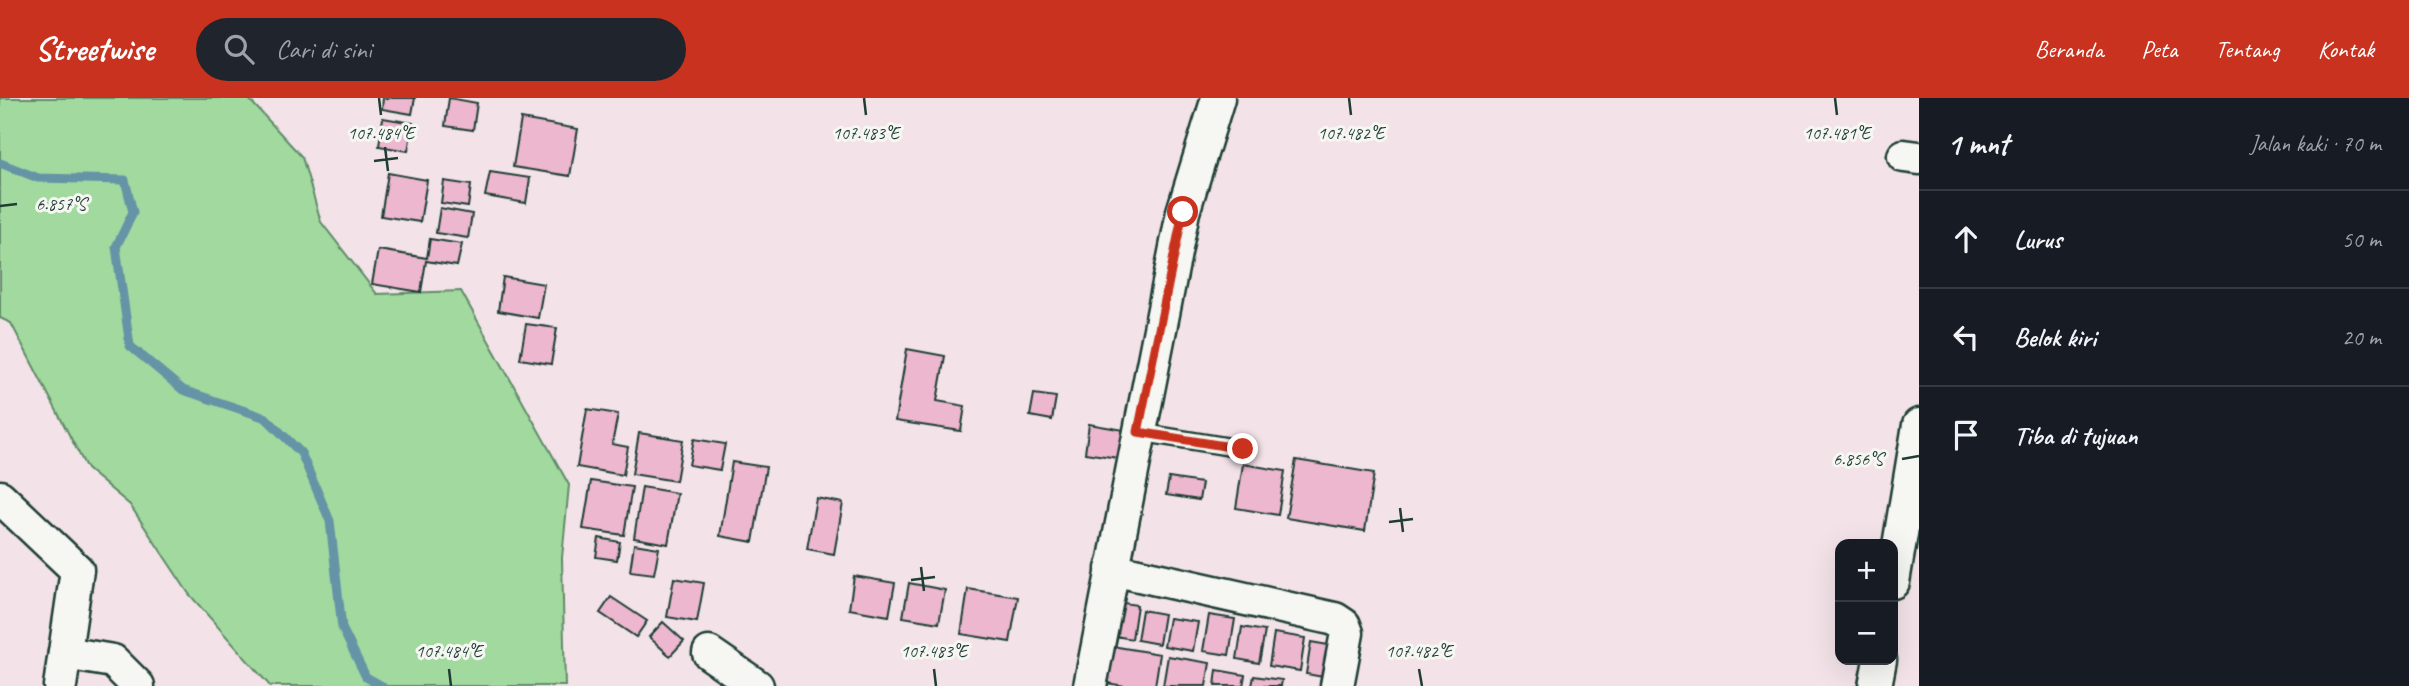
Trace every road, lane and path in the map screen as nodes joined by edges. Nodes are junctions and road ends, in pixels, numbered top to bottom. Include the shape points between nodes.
1 (1218, 98) edge
2 (1919, 425) edge
3 (1138, 432) junction
4 (1243, 449) dead end
5 (0, 497) edge
6 (1898, 552) edge
7 (1112, 569) junction
8 (65, 653) junction
9 (709, 653) dead end
10 (1879, 665) edge
11 (60, 686) edge
12 (138, 686) edge
13 (757, 686) edge
14 (1090, 686) edge
15 (1337, 686) edge
16 (1875, 686) edge

1 - 3 street via 1183,212
2 - 6 street
3 - 4 lane
3 - 7 street
5 - 8 street via 77,570
7 - 14 street
7 - 15 street via 1335,619 1347,633
8 - 11 street
8 - 12 street via 113,661
9 - 13 street
10 - 16 street

